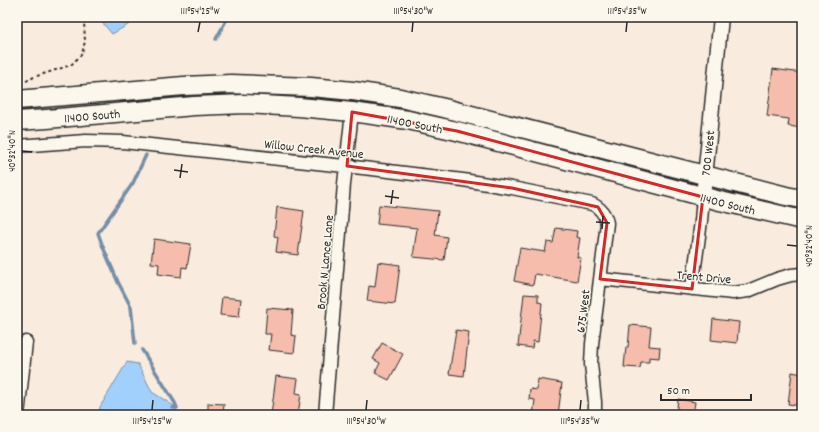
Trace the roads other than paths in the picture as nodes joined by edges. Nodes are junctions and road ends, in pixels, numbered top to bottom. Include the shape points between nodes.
1 (721, 17) edge
2 (17, 100) edge
3 (352, 112) junction
4 (17, 121) edge
5 (17, 146) edge
6 (346, 166) junction
7 (705, 174) junction
8 (702, 197) junction
9 (802, 199) edge
10 (603, 212) joint
11 (802, 220) edge
12 (802, 274) edge
13 (600, 279) junction
14 (692, 289) junction
15 (26, 342) dead end
16 (18, 415) edge
17 (325, 415) edge
18 (595, 415) edge

1 - 7 street, 700 West
2 - 7 main road, 11400 South via 230,84 353,91 444,108
3 - 4 main road, 11400 South via 245,104
3 - 6 street, Brook N Lance Lane
3 - 8 main road, 11400 South via 408,120 457,131
5 - 6 street, Willow Creek Avenue via 123,142
6 - 10 street, Willow Creek Avenue via 512,188 585,202
6 - 17 street, Brook N Lance Lane
7 - 8 street, 700 West
7 - 9 main road, 11400 South
8 - 11 main road, 11400 South
8 - 14 street, 700 West
10 - 13 street, 675 West via 607,223
12 - 14 street, Trent Drive via 777,279 748,291 733,293
13 - 14 street, Trent Drive
13 - 18 street, 675 West via 592,344
15 - 16 street

